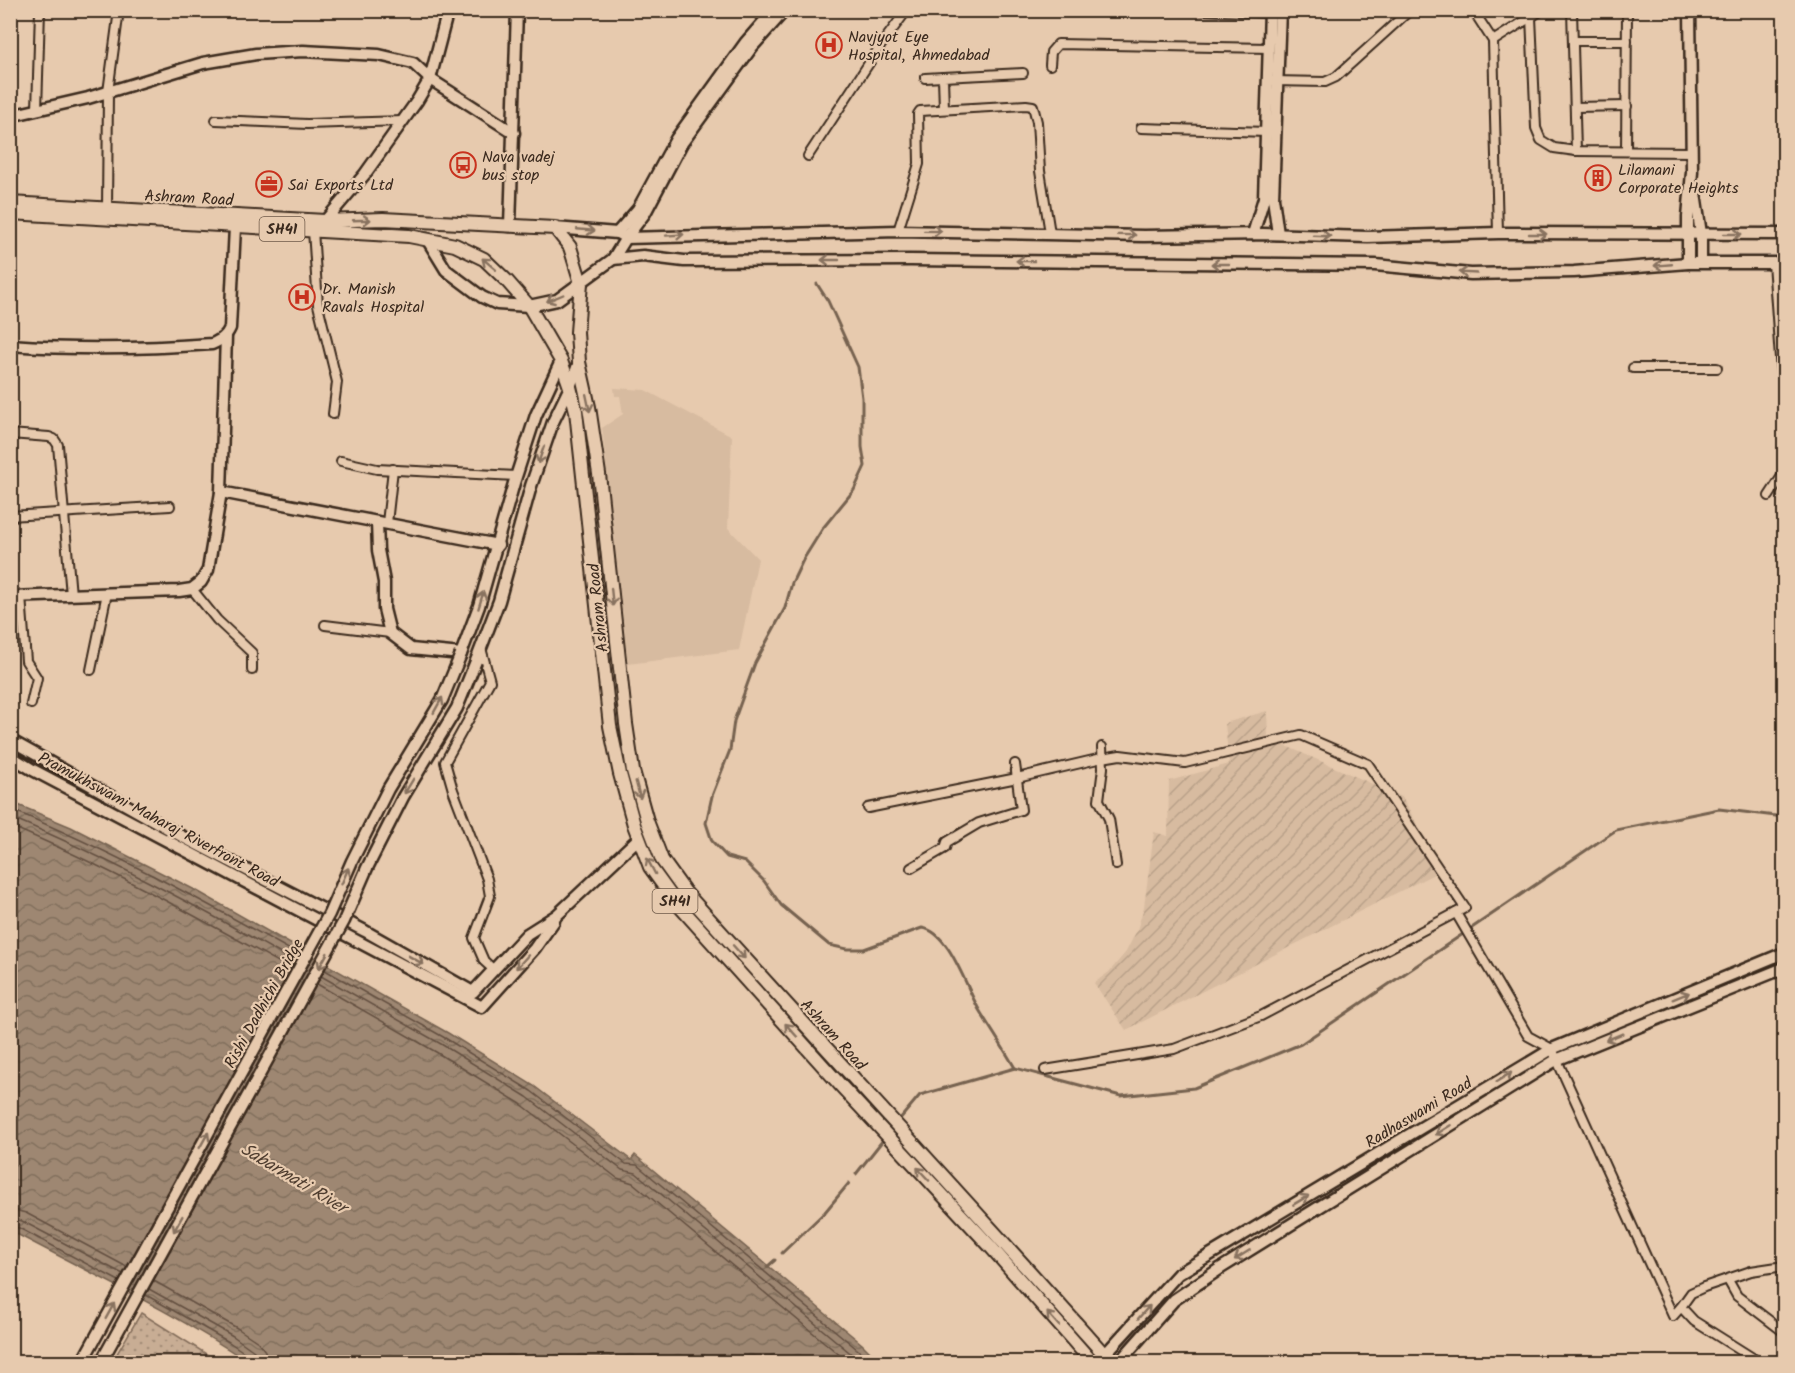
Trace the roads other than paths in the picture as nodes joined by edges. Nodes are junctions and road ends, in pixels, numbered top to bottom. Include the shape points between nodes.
1 (40, 10) edge
2 (119, 10) edge
3 (448, 10) edge
4 (518, 10) edge
5 (774, 10) edge
6 (785, 10) edge
7 (907, 10) edge
8 (1198, 10) edge
9 (1410, 10) edge
10 (1473, 10) edge
11 (1542, 10) edge
12 (1572, 10) edge
13 (1627, 10) edge
14 (1690, 10) edge
15 (1273, 11) edge
16 (1531, 17) junction
17 (1493, 41) junction
18 (1573, 41) junction
19 (1627, 41) junction
20 (1269, 48) junction
21 (1050, 65) dead end
22 (1023, 73) dead end
23 (943, 77) junction
24 (925, 78) dead end
25 (430, 79) junction
26 (1273, 81) junction
27 (108, 92) junction
28 (1627, 106) junction
29 (1575, 107) junction
30 (944, 109) junction
31 (37, 110) junction
32 (10, 116) edge
33 (216, 120) dead end
34 (403, 121) junction
35 (1141, 128) dead end
36 (1267, 132) junction
37 (514, 133) junction
38 (1576, 151) junction
39 (1626, 151) junction
40 (1691, 152) junction
41 (808, 156) dead end
42 (1692, 172) junction
43 (10, 203) edge
44 (107, 209) junction
45 (10, 213) edge
46 (325, 221) junction
47 (510, 226) junction
48 (235, 227) junction
49 (555, 228) junction
50 (313, 230) junction
51 (898, 231) junction
52 (1050, 233) junction
53 (1253, 234) junction
54 (1278, 234) junction
55 (1498, 234) junction
56 (1687, 234) junction
57 (1701, 234) junction
58 (1785, 234) edge
59 (622, 235) junction
60 (427, 239) junction
61 (613, 259) junction
62 (1701, 262) junction
63 (1688, 263) junction
64 (1779, 263) edge
65 (581, 283) junction
66 (529, 306) junction
67 (226, 336) junction
68 (10, 345) edge
69 (561, 361) junction
70 (579, 362) junction
71 (1633, 368) dead end
72 (1717, 368) dead end
73 (1785, 373) edge
74 (570, 387) junction
75 (333, 414) dead end
76 (10, 434) edge
77 (341, 460) dead end
78 (393, 469) junction
79 (1785, 472) edge
80 (516, 476) junction
81 (221, 492) junction
82 (1769, 496) dead end
83 (170, 506) dead end
84 (64, 513) junction
85 (10, 516) edge
86 (382, 523) junction
87 (498, 544) junction
88 (192, 588) junction
89 (107, 593) junction
90 (71, 595) junction
91 (16, 596) edge
92 (325, 626) dead end
93 (390, 633) junction
94 (481, 648) junction
95 (461, 654) junction
96 (91, 670) dead end
97 (252, 670) dead end
98 (31, 704) dead end
99 (10, 740) edge
100 (1102, 747) dead end
101 (10, 756) edge
102 (1102, 758) junction
103 (1015, 764) dead end
104 (1017, 778) junction
105 (868, 808) dead end
106 (651, 833) junction
107 (639, 838) junction
108 (1116, 865) dead end
109 (911, 868) dead end
110 (1456, 913) junction
111 (557, 915) junction
112 (1785, 954) edge
113 (1785, 968) edge
114 (494, 970) junction
115 (1552, 1049) junction
116 (1556, 1060) junction
117 (1045, 1070) dead end
118 (1785, 1266) edge
119 (1728, 1280) junction
120 (1681, 1307) junction
121 (1785, 1332) edge
122 (1104, 1360) edge
123 (82, 1362) edge
124 (101, 1362) edge
125 (1092, 1362) edge
126 (1119, 1362) edge
127 (1759, 1362) edge

1 - 31 street
2 - 27 street
3 - 25 main road
4 - 37 main road
5 - 59 main road via 675,139
6 - 59 main road via 752,46 682,143 645,213
7 - 41 street
8 - 15 street
9 - 26 street via 1336,78 1325,82
10 - 17 street
11 - 16 street
12 - 18 street
13 - 19 street
14 - 40 main road
15 - 20 main road
15 - 26 main road
16 - 17 street
16 - 38 street via 1536,128 1546,145
17 - 55 street
18 - 19 street
18 - 29 street
19 - 28 street
20 - 21 street via 1058,44 1051,52
20 - 26 main road
22 - 23 street
23 - 24 street
23 - 30 street
25 - 27 main road via 413,63 379,55 303,51 203,63
25 - 34 main road
25 - 37 main road
26 - 36 main road
26 - 54 main road
27 - 31 main road
27 - 44 street
28 - 29 street
28 - 39 street
29 - 38 street
30 - 51 street via 918,114 919,164
30 - 52 street via 1033,106
31 - 32 main road
33 - 34 street via 307,124
34 - 46 main road
35 - 36 street
36 - 53 main road via 1264,198
37 - 47 main road
38 - 39 street
39 - 40 street
40 - 42 main road
42 - 56 main road
42 - 57 main road
43 - 44 main road, Ashram Road
44 - 46 main road, Ashram Road
45 - 48 main road, Ashram Road / SH41
46 -> 47 main road, Ashram Road via 383,219
47 - 49 main road, Ashram Road
48 - 50 main road, Ashram Road / SH41
48 - 67 main road via 231,317
49 -> 59 main road
49 - 65 main road, Ashram Road via 570,247
50 - 60 main road, Ashram Road / SH41
50 - 75 street via 318,305 337,382
51 -> 52 main road
59 -> 51 main road
52 -> 53 main road
53 - 54 main road
54 -> 55 main road
55 -> 56 main road
56 - 57 main road
56 - 63 main road
57 -> 58 main road
57 - 62 main road
59 - 61 main road
66 -> 60 main road, Ashram Road / SH41 via 484,259 455,245
60 - 66 main road via 446,270 482,297 497,304
63 -> 61 main road via 1574,272 1471,274 1353,265 684,261 643,256
61 - 65 main road
62 - 63 main road
62 - 64 main road
64 - 73 street via 1781,372
65 -> 66 main road via 557,300
65 - 70 main road, Ashram Road
66 - 69 main road, Ashram Road / SH41
67 - 68 main road via 212,344 150,348
67 - 81 main road
69 - 74 main road, Ashram Road / SH41
69 - 80 main road, Rishi Dadhichi Bridge via 536,415
70 - 74 main road, Rishi Dadhichi Bridge
70 -> 106 main road, Ashram Road via 599,474 633,771
71 - 72 street
74 -> 94 main road, Rishi Dadhichi Bridge via 531,486 499,601
74 - 107 main road, Ashram Road / SH41 via 581,453 610,726
76 - 84 street via 49,437 58,445
77 - 78 street
78 - 80 street
78 - 86 street
79 - 82 street
80 - 87 main road, Rishi Dadhichi Bridge
81 - 86 main road
81 - 88 main road via 208,570
83 - 84 street
84 - 85 street
84 - 90 street
86 - 87 main road
86 - 93 main road via 378,550
95 -> 87 main road, Rishi Dadhichi Bridge
88 - 89 main road
88 - 97 street via 217,621 252,653
89 - 90 main road
89 - 96 street
90 - 91 main road
91 - 98 street via 26,661 37,678
92 - 93 street
93 - 95 main road via 411,649
94 - 114 street via 490,681 445,762 488,879 490,896 474,938 484,961
94 -> 124 main road, Rishi Dadhichi Bridge, bridge via 457,708 403,797 344,921
123 -> 95 main road, Rishi Dadhichi Bridge, bridge via 329,914 388,789 442,700
99 -> 114 main road via 472,992
100 - 102 street
111 -> 101 main road, Pramukhswami Maharaj Riverfront Road via 536,948 482,1007
102 - 104 street
102 - 108 street via 1099,800 1109,819
102 - 110 street via 1120,755 1185,763 1301,735 1368,764 1465,908
103 - 104 street
104 - 105 street
104 - 109 street via 1021,810 979,823
106 - 107 main road
106 -> 122 main road, Ashram Road via 662,860 684,892 1000,1237
107 - 111 main road
125 -> 107 main road, Ashram Road / SH41 via 674,900 650,867
110 - 115 street via 1528,1036
110 - 117 street via 1261,1016 1174,1049
111 - 114 main road via 527,934
115 -> 112 main road, Radhaswami Road
113 -> 116 main road, Radhaswami Road
115 - 116 street
122 -> 115 main road, Radhaswami Road via 1178,1274
116 - 120 street via 1673,1316
116 -> 126 main road, Radhaswami Road via 1174,1300
118 - 119 street via 1751,1271
119 - 120 street via 1691,1293
119 - 121 street via 1737,1296
120 - 127 street via 1694,1321

